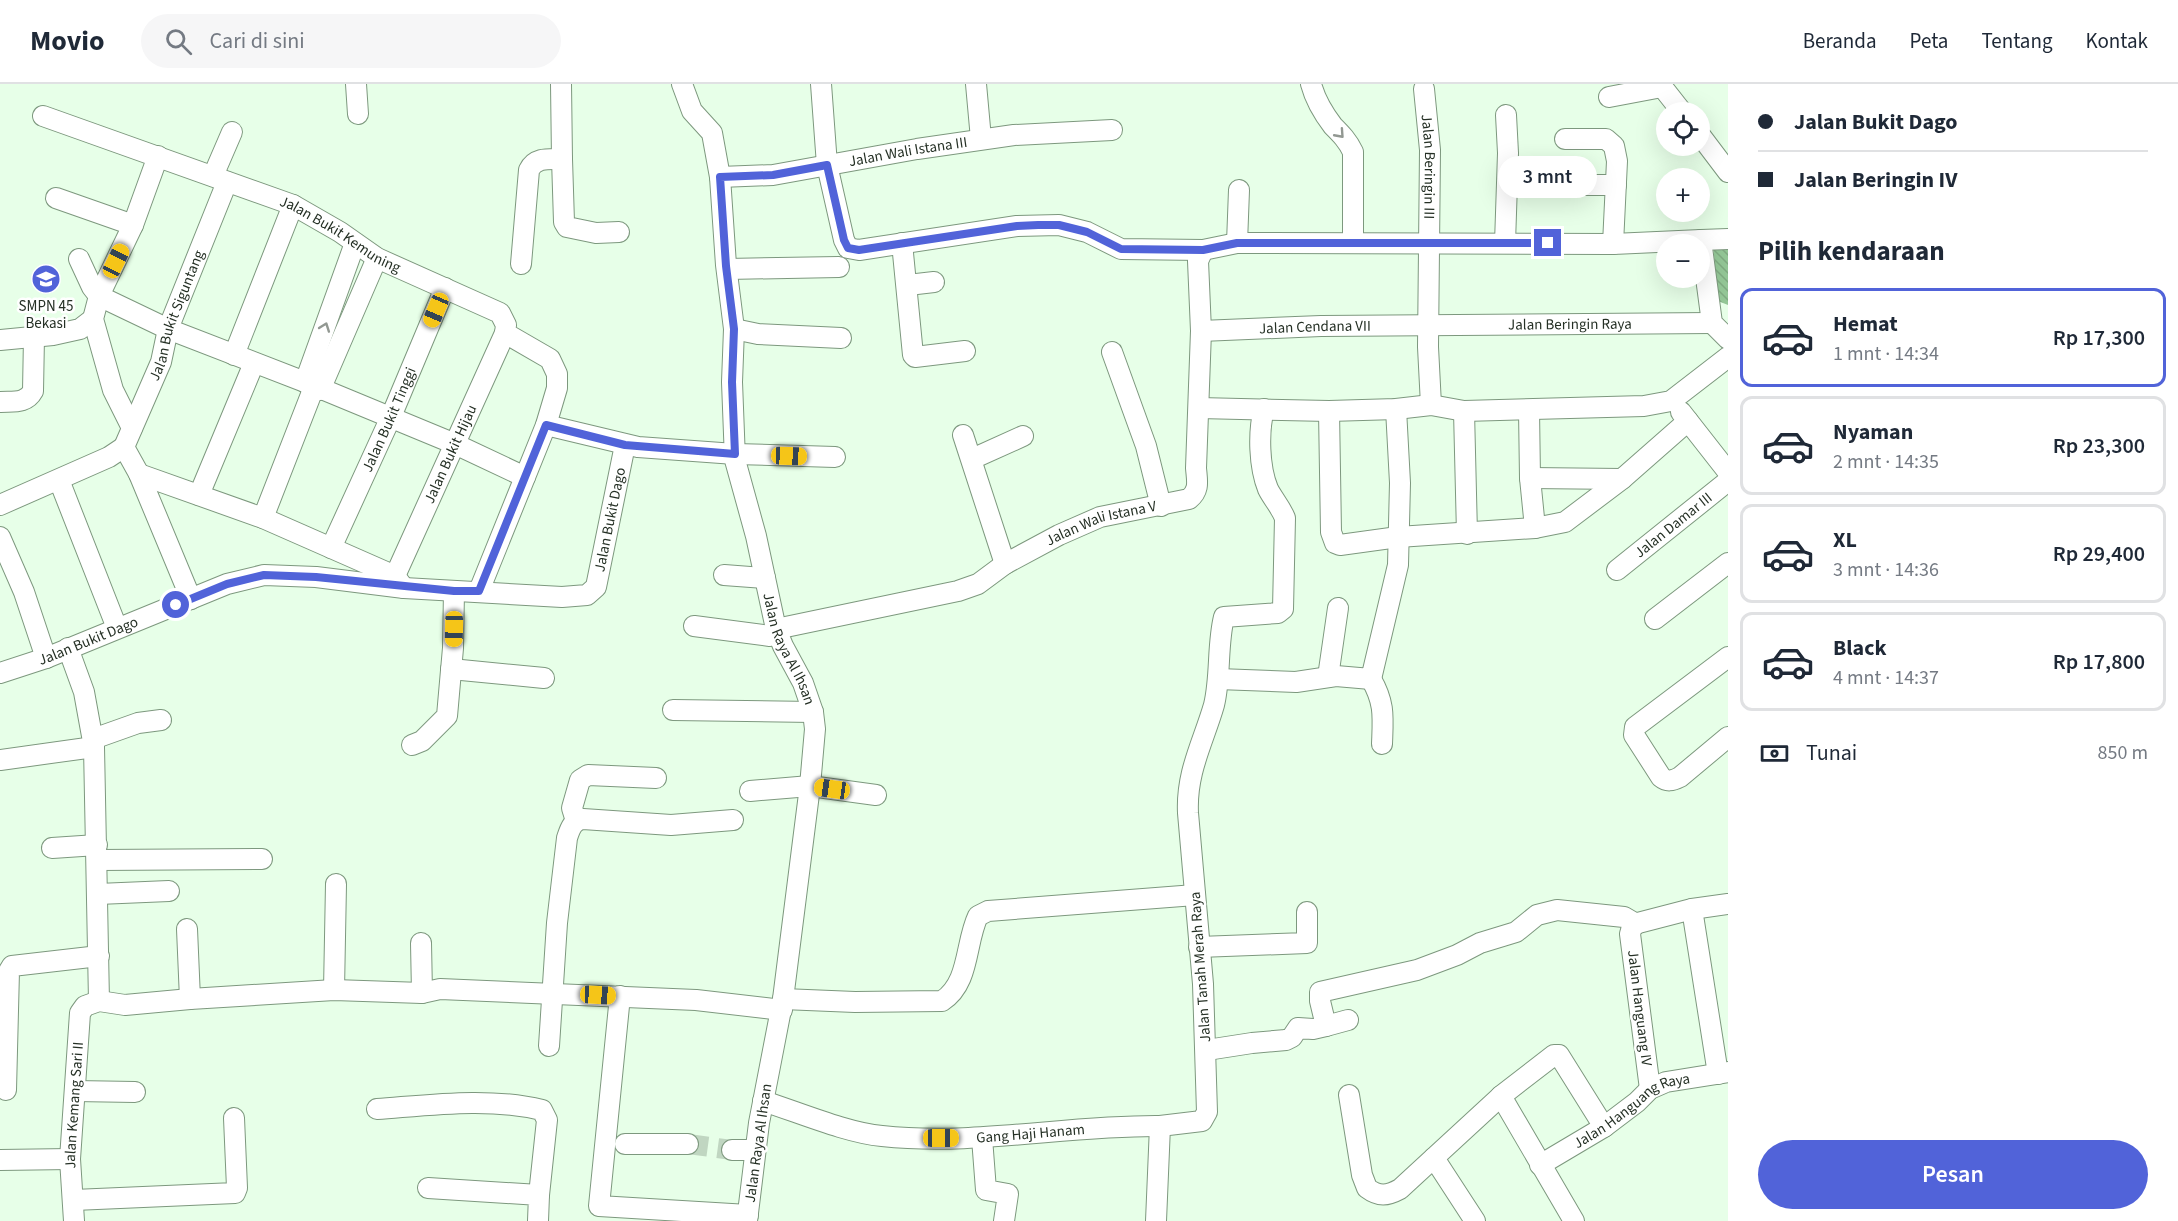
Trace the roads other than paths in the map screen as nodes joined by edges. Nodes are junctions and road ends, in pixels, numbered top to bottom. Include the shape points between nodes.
1 (356, 84) edge
2 (561, 84) edge
3 (682, 84) edge
4 (821, 84) edge
5 (976, 84) edge
6 (1311, 84) edge
7 (1661, 86) edge
8 (1424, 89) dead end
9 (1609, 97) dead end
10 (1674, 102) edge
11 (358, 114) dead end
12 (1506, 115) dead end
13 (43, 116) dead end
14 (1113, 130) dead end
15 (232, 132) dead end
16 (981, 139) junction
17 (1565, 139) dead end
18 (1710, 148) edge
19 (158, 156) junction
20 (562, 159) junction
21 (827, 165) junction
22 (1728, 172) edge
23 (720, 177) junction
24 (220, 179) junction
25 (1562, 185) dead end
26 (1616, 185) junction
27 (1239, 190) dead end
28 (56, 198) dead end
29 (293, 205) junction
30 (133, 225) junction
31 (619, 231) dead end
32 (1728, 239) edge
33 (1710, 240) edge
34 (1656, 242) edge
35 (356, 243) junction
36 (902, 243) junction
37 (1237, 243) junction
38 (1353, 243) junction
39 (1430, 243) junction
40 (1505, 243) junction
41 (1612, 244) junction
42 (1203, 250) junction
43 (377, 258) junction
44 (79, 259) dead end
45 (520, 264) dead end
46 (839, 267) dead end
47 (727, 269) junction
48 (934, 282) dead end
49 (908, 285) junction
50 (445, 288) junction
51 (1707, 288) edge
52 (99, 296) junction
53 (93, 319) junction
54 (1712, 323) junction
55 (1428, 326) junction
56 (168, 329) junction
57 (734, 329) junction
58 (1201, 331) junction
59 (506, 333) junction
60 (34, 337) junction
61 (841, 338) dead end
62 (1728, 339) edge
63 (0, 340) edge
64 (965, 351) dead end
65 (1112, 352) dead end
66 (234, 355) junction
67 (1728, 357) edge
68 (254, 363) junction
69 (313, 386) junction
70 (1671, 401) junction
71 (0, 402) edge
72 (1431, 405) junction
73 (1199, 408) junction
74 (1264, 409) junction
75 (1396, 409) junction
76 (1529, 410) junction
77 (1329, 411) junction
78 (1464, 411) junction
79 (390, 419) junction
80 (1688, 421) junction
81 (546, 425) junction
82 (132, 428) junction
83 (963, 435) dead end
84 (1023, 436) dead end
85 (455, 444) junction
86 (625, 445) junction
87 (123, 447) junction
88 (735, 457) junction
89 (834, 457) dead end
90 (972, 459) junction
91 (1728, 472) edge
92 (139, 474) junction
93 (525, 477) junction
94 (1530, 478) junction
95 (1622, 478) junction
96 (59, 480) junction
97 (1728, 481) edge
98 (199, 495) junction
99 (0, 506) edge
100 (1161, 506) junction
101 (262, 518) junction
102 (1535, 528) junction
103 (1467, 534) junction
104 (0, 537) edge
105 (1398, 537) junction
106 (330, 548) junction
107 (1728, 563) edge
108 (1005, 564) junction
109 (1617, 570) dead end
110 (724, 575) dead end
111 (765, 578) junction
112 (399, 582) junction
113 (454, 591) junction
114 (479, 591) junction
115 (191, 599) junction
116 (1338, 608) dead end
117 (1655, 619) dead end
118 (694, 626) dead end
119 (117, 628) junction
120 (775, 635) junction
121 (68, 648) junction
122 (1728, 657) edge
123 (46, 658) junction
124 (451, 669) junction
125 (0, 674) edge
126 (1328, 677) junction
127 (544, 678) dead end
128 (1218, 679) junction
129 (1371, 679) junction
130 (673, 710) dead end
131 (813, 712) junction
132 (161, 720) dead end
133 (1728, 737) edge
134 (94, 743) junction
135 (1382, 744) dead end
136 (412, 745) dead end
137 (0, 760) edge
138 (656, 778) dead end
139 (810, 786) junction
140 (750, 791) dead end
141 (876, 795) dead end
142 (576, 820) junction
143 (733, 820) dead end
144 (52, 848) dead end
145 (97, 852) junction
146 (262, 859) dead end
147 (336, 884) dead end
148 (169, 891) dead end
149 (98, 894) junction
150 (1195, 895) junction
151 (1728, 904) edge
152 (1692, 909) junction
153 (1307, 912) dead end
154 (1634, 926) junction
155 (187, 929) dead end
156 (421, 943) dead end
157 (1199, 947) junction
158 (99, 956) junction
159 (334, 990) junction
160 (554, 992) junction
161 (422, 993) junction
162 (620, 996) junction
163 (190, 999) junction
164 (99, 1001) junction
165 (782, 1005) junction
166 (1348, 1020) dead end
167 (1326, 1026) junction
168 (549, 1046) dead end
169 (1207, 1050) junction
170 (1723, 1073) edge
171 (1650, 1089) junction
172 (6, 1090) dead end
173 (75, 1091) junction
174 (135, 1092) dead end
175 (1349, 1095) dead end
176 (1501, 1096) junction
177 (763, 1101) junction
178 (377, 1109) dead end
179 (234, 1118) dead end
180 (1160, 1126) junction
181 (1604, 1127) junction
182 (982, 1138) junction
183 (625, 1144) dead end
184 (688, 1144) tunnel mouth
185 (732, 1150) tunnel mouth
186 (755, 1150) junction
187 (1434, 1158) junction
188 (70, 1159) junction
189 (0, 1160) edge
190 (1540, 1165) junction
191 (428, 1188) dead end
192 (539, 1195) junction
193 (74, 1200) junction
194 (747, 1218) edge
195 (74, 1221) edge
196 (538, 1221) edge
197 (1004, 1221) edge
198 (1156, 1221) edge
199 (1475, 1221) edge
200 (1574, 1221) edge

1 - 11 street
2 - 20 street
3 - 23 street, Jalan Raya Al Ihsan via 692,111 712,133
4 - 21 street
5 - 16 street
6 -> 38 street via 1314,97 1353,152
7 - 9 street
7 - 10 street
8 - 39 street, Jalan Beringin III via 1430,150
12 - 40 street
13 - 19 street, Jalan Bukit Kemuning
14 - 16 street, Jalan Wali Istana III
15 - 24 street, Jalan Bukit Siguntang
16 - 21 street, Jalan Wali Istana III
17 - 26 street via 1606,139 1614,146
18 - 22 street
19 - 24 street, Jalan Bukit Kemuning
19 - 30 street
20 - 31 street via 567,227 596,233
20 - 45 street via 537,160 529,170
21 - 23 street via 773,175
21 - 36 street, Jalan Wali Istana III via 848,248 859,250
23 - 47 street, Jalan Raya Al Ihsan
24 - 29 street, Jalan Bukit Kemuning
24 - 56 street, Jalan Bukit Siguntang
25 - 26 street
26 - 41 street
27 - 37 street
28 - 30 street
29 - 35 street, Jalan Bukit Kemuning
29 - 66 street
30 - 52 street
32 - 33 street, Jalan Wali Istana III
34 - 41 street, Jalan Wali Istana III
35 - 43 street, Jalan Bukit Kemuning
69 -> 35 street
36 - 42 street, Jalan Wali Istana III via 1017,226 1059,225 1087,232 1121,249
36 - 49 street
37 - 38 street, Jalan Wali Istana III
37 - 42 street, Jalan Wali Istana III
38 - 39 street, Jalan Wali Istana III
39 - 40 street, Jalan Wali Istana III
39 - 55 street, Jalan Beringin III
40 - 41 street, Jalan Wali Istana III
42 - 58 street, Jalan Wali Istana V via 1198,261
43 - 50 street, Jalan Bukit Kemuning
43 - 69 street
44 - 52 street
46 - 47 street
47 - 57 street, Jalan Raya Al Ihsan
48 - 49 street
49 - 64 street via 913,355
50 - 59 street, Jalan Bukit Kemuning via 500,313
50 - 79 street, Jalan Bukit Tinggi
51 - 54 street
52 - 53 street
52 - 56 street
53 - 60 street via 80,329
53 - 82 street via 113,390
54 - 55 street, Jalan Beringin Raya
54 - 62 street
55 - 58 street, Jalan Cendana VII
55 - 72 street, Jalan Beringin III
56 - 66 street
56 - 82 street, Jalan Bukit Siguntang via 161,362
57 - 61 street
57 - 88 street, Jalan Raya Al Ihsan
58 - 73 street, Jalan Wali Istana V
59 - 81 street, Jalan Bukit Kemuning via 550,359 557,388
59 - 85 street, Jalan Bukit Hijau
60 - 63 street
60 - 71 street via 33,392 22,401
65 - 100 street via 1146,446
66 - 68 street
67 - 70 street
68 - 69 street
68 - 98 street
69 - 79 street
69 - 101 street
70 - 76 street via 1623,408
70 - 80 street
72 - 75 street
72 - 78 street
73 - 74 street
73 - 100 street, Jalan Wali Istana V via 1196,493 1189,499
74 - 77 street
74 - 128 street, Jalan Tanah Merah Raya via 1263,475 1285,518 1283,609 1278,613 1224,617
75 - 77 street
75 - 105 street
76 - 78 street
76 - 94 street
77 - 105 street via 1332,538 1340,545
78 - 103 street
79 - 85 street
79 - 106 street, Jalan Bukit Tinggi
80 - 91 street
80 - 95 street
81 - 86 street
81 - 93 street, Jalan Bukit Kemuning
82 - 87 street, Jalan Bukit Siguntang
83 - 90 street
84 - 90 street
85 - 93 street
85 - 112 street, Jalan Bukit Hijau
86 - 88 street
86 - 114 street, Jalan Bukit Dago via 595,590 587,596 562,597
87 - 92 street
87 - 96 street
88 - 89 street
88 - 111 street, Jalan Raya Al Ihsan
90 - 108 street
92 - 98 street
92 - 115 street
93 - 114 street, Jalan Bukit Kemuning
94 - 95 street
94 - 102 street
95 - 102 street via 1564,522
96 - 99 street
96 - 119 street
97 - 109 street, Jalan Damar III
98 - 101 street
100 - 108 street, Jalan Wali Istana V via 1100,517
101 - 106 street
102 - 103 street
103 - 105 street
104 - 123 street
105 - 129 street via 1398,566
106 - 112 street
107 - 117 street
108 - 120 street, Jalan Wali Istana V via 978,584 958,591
110 - 111 street
111 - 120 street, Jalan Raya Al Ihsan
112 - 113 street, Jalan Bukit Dago
112 - 115 street, Jalan Bukit Dago via 264,575 227,584
113 - 114 street, Jalan Bukit Dago
113 - 124 street
115 - 119 street, Jalan Bukit Dago
116 - 126 street
118 - 120 street, Jalan Wali Istana V
119 - 121 street, Jalan Bukit Dago
120 - 131 street, Jalan Raya Al Ihsan via 803,683
121 - 123 street, Jalan Bukit Dago
121 - 134 street via 84,692
122 - 133 street via 1635,727 1634,735 1665,781 1680,777
123 - 125 street, Jalan Bukit Dago
124 - 127 street
124 - 136 street via 447,716 422,741
126 - 128 street via 1296,682
126 - 129 street
128 - 150 street, Jalan Tanah Merah Raya via 1187,794
129 - 135 street via 1380,694 1383,711
130 - 131 street
131 - 139 street, Jalan Raya Al Ihsan
132 - 134 street via 138,723
134 - 137 street
134 - 145 street
138 - 142 street via 583,777 572,808
139 - 140 street
139 - 141 street
139 - 165 street, Jalan Raya Al Ihsan
142 - 143 street via 671,825
142 - 160 street via 567,838
144 - 145 street
145 - 146 street
145 - 149 street
147 - 159 street
148 - 149 street
149 - 158 street
150 - 157 street, Jalan Tanah Merah Raya
150 - 165 street via 988,911 978,916 972,928 962,977 951,995 942,1000
151 - 152 street
152 - 154 street
152 - 170 street
153 - 157 street via 1307,943
154 - 167 street via 1624,917 1586,912 1557,910 1537,915 1516,932 1480,943 1457,956 1417,970 1320,992
154 - 171 street, Jalan Hanguang IV via 1630,934
155 - 163 street
156 - 161 street
157 - 169 street, Jalan Tanah Merah Raya
158 - 164 street
158 - 172 street via 12,966
159 - 161 street
159 - 163 street
160 - 161 street via 440,989
160 - 162 street
160 - 168 street
162 - 165 street
162 - 194 street via 599,1206
163 - 164 street via 125,1005
164 - 173 street, Jalan Kemang Sari II via 85,1006 80,1013
165 - 177 street, Jalan Raya Al Ihsan
166 - 167 street
167 - 169 street via 1298,1028 1286,1040
169 - 180 street, Jalan Tanah Merah Raya via 1208,1112 1202,1122
170 - 171 street, Jalan Hanguang Raya via 1666,1082
171 - 181 street, Jalan Hanguang Raya
173 - 174 street
173 - 188 street, Jalan Kemang Sari II
175 - 187 street via 1367,1188 1382,1196 1390,1194
176 - 181 street via 1549,1057 1559,1055
176 - 187 street
176 - 190 street
177 - 182 street, Gang Haji Hanam via 880,1136
177 - 186 street, Jalan Raya Al Ihsan
178 - 192 street via 468,1103 543,1110 547,1120
179 - 193 street via 235,1192
180 - 182 street, Gang Haji Hanam
180 - 198 street
181 - 190 street, Jalan Hanguang Raya
182 - 197 street via 986,1190 1008,1194
183 - 184 street
185 - 186 street
186 - 194 street, Jalan Raya Al Ihsan
187 - 199 street
188 - 189 street
188 - 193 street, Jalan Kemang Sari II
190 - 200 street
191 - 192 street
192 - 196 street
193 - 195 street, Jalan Kemang Sari II

